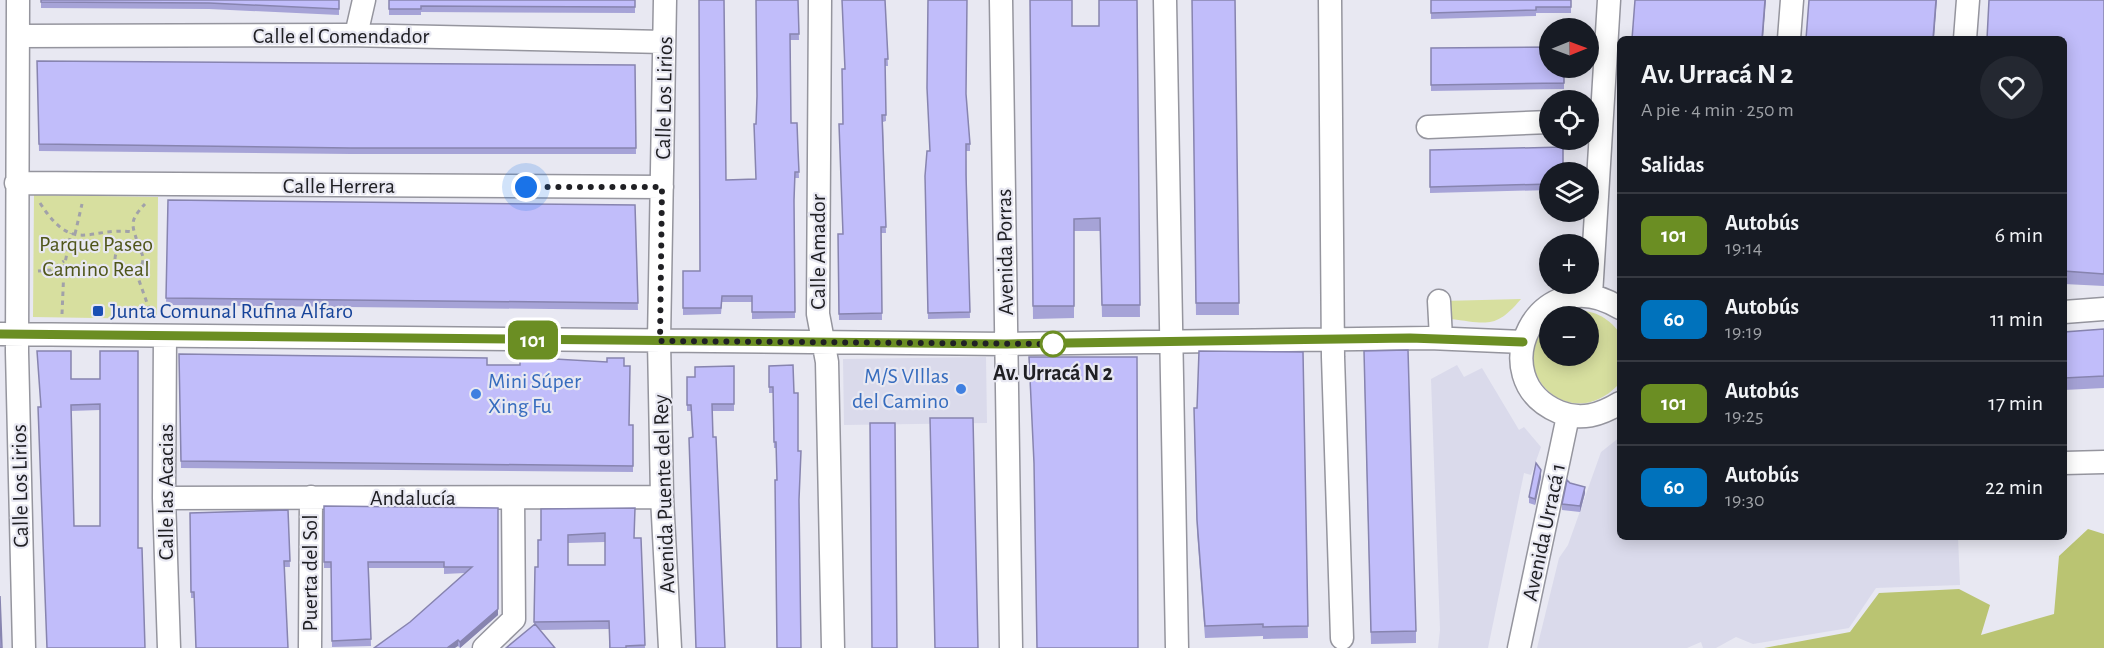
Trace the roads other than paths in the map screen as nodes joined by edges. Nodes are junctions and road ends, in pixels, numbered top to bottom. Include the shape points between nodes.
1 (18, 0) edge
2 (364, 0) edge
3 (665, 0) edge
4 (820, 0) edge
5 (1001, 0) edge
6 (1165, 0) edge
7 (1330, 0) edge
8 (1610, 0) edge
9 (1792, 0) edge
10 (1968, 0) edge
11 (356, 35) junction
12 (18, 36) junction
13 (1789, 36) edge
14 (1965, 36) edge
15 (664, 42) junction
16 (1598, 90) edge
17 (1539, 122) edge
18 (1428, 127) dead end
19 (1594, 150) edge
20 (16, 183) junction
21 (662, 187) junction
22 (1591, 295) junction
23 (1439, 301) dead end
24 (1617, 306) edge
25 (2104, 309) edge
26 (2067, 312) edge
27 (159, 327) junction
28 (8, 335) edge
29 (1441, 338) junction
30 (1333, 339) junction
31 (660, 341) junction
32 (1170, 342) junction
33 (1523, 342) junction
34 (822, 343) junction
35 (1006, 344) junction
36 (1617, 406) edge
37 (1568, 416) junction
38 (2104, 462) edge
39 (2067, 464) edge
40 (311, 497) junction
41 (662, 497) junction
42 (164, 498) junction
43 (513, 498) junction
44 (1342, 638) dead end
45 (24, 648) edge
46 (169, 648) edge
47 (310, 648) edge
48 (484, 648) edge
49 (670, 648) edge
50 (833, 648) edge
51 (1011, 648) edge
52 (1177, 648) edge
53 (1519, 648) edge

1 - 12 street, Calle Los Lirios
2 - 11 street
3 - 15 street, Calle Los Lirios
4 - 34 street, Calle Amador via 818,314
5 - 35 street, Avenida Porras
6 - 32 street
7 - 30 street
8 - 16 street
9 - 13 street
10 - 14 street
11 - 12 street, Calle el Comendador
11 - 15 street, Calle el Comendador
12 - 20 street, Calle Los Lirios
15 - 21 street, Calle Los Lirios
17 - 18 street
19 - 22 street
20 - 21 street, Calle Herrera
20 - 28 street, Calle Los Lirios
21 - 31 street, Calle Los Lirios
22 - 24 street
22 - 33 street via 1573,295 1541,311 1529,325
23 - 29 street
25 - 26 street
27 - 28 street
27 - 31 street
27 - 42 street, Calle las Acacias
28 - 45 street, Calle Los Lirios
29 - 30 street
29 - 33 street
30 - 32 street
30 - 44 street
31 - 34 street
31 - 41 street, Avenida Puente del Rey
32 - 35 street
32 - 52 street
33 - 37 street via 1521,361 1526,380 1536,396
34 - 35 street
34 - 50 street, Calle Amador via 826,363
35 - 51 street, Avenida Porras
36 - 37 street via 1587,417
37 - 53 street, Avenida Urracá 1
38 - 39 street
40 - 42 street, Andalucía
40 - 43 street, Andalucía
40 - 47 street, Puerta del Sol
41 - 43 street, Andalucía
41 - 49 street, Avenida Puente del Rey
42 - 46 street, Calle las Acacias
43 - 48 street via 514,619

